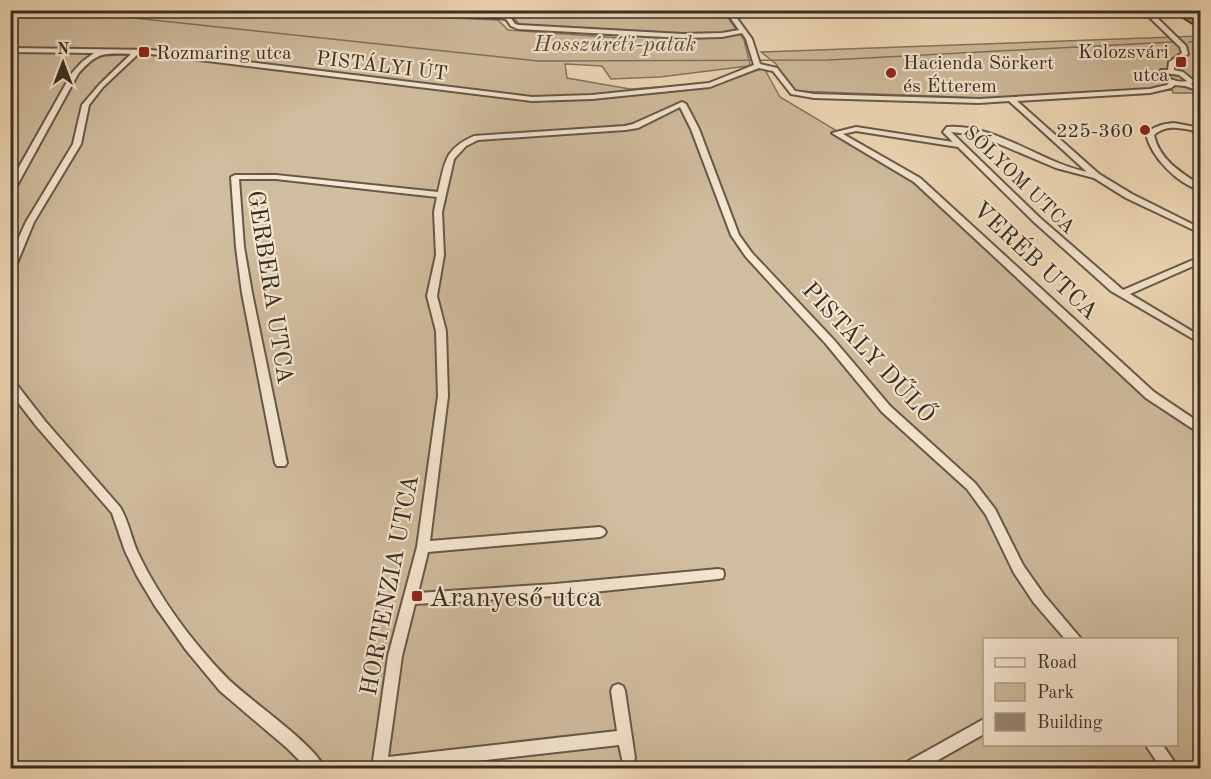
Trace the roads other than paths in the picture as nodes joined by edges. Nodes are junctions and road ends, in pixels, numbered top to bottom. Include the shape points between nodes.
1 (406, 10) edge
2 (728, 10) edge
3 (1145, 10) edge
4 (744, 31) junction
5 (10, 50) edge
6 (137, 51) junction
7 (100, 52) junction
8 (755, 61) junction
9 (1171, 71) junction
10 (1189, 79) junction
11 (1174, 82) junction
12 (710, 85) junction
13 (678, 87) junction
14 (1200, 88) edge
15 (684, 99) junction
16 (1012, 100) junction
17 (1200, 130) edge
18 (959, 145) junction
19 (1096, 176) junction
20 (1200, 188) edge
21 (10, 191) edge
22 (441, 195) junction
23 (1200, 231) edge
24 (1200, 260) edge
25 (10, 268) edge
26 (1122, 294) junction
27 (1200, 340) edge
28 (10, 384) edge
29 (1200, 428) edge
30 (281, 463) dead end
31 (600, 532) dead end
32 (423, 547) junction
33 (718, 574) dead end
34 (410, 599) junction
35 (1074, 638) edge
36 (618, 691) dead end
37 (983, 727) edge
38 (625, 737) junction
39 (1154, 746) edge
40 (628, 758) dead end
41 (379, 767) edge
42 (318, 768) edge
43 (910, 768) edge
44 (1170, 768) edge

1 - 4 street via 500,16 518,27 587,33 699,36
2 - 4 street
3 - 9 street via 1183,46 1185,54 1171,63
4 - 8 street
5 - 7 street, PISTÁLYI ÚT
6 - 7 street, PISTÁLYI ÚT
6 - 13 street, PISTÁLYI ÚT via 519,99 592,97
6 - 25 street via 86,105 77,144 30,222
7 - 21 street via 75,73
8 - 12 street, HORTENZIA UTCA
8 - 16 street via 772,67 793,93
9 - 10 street
9 - 11 street via 1161,75
10 - 11 street
10 - 14 street
11 - 16 street via 1150,91
12 - 13 street, PISTÁLYI ÚT
12 - 15 street, HORTENZIA UTCA
13 - 15 street, PISTÁLY DŰLŐ
15 - 22 street, HORTENZIA UTCA via 625,128 472,140 450,159
15 - 35 street, PISTÁLY DŰLŐ via 735,235 748,255 830,342 886,409 971,486 991,512 1018,569
16 - 19 street
17 - 20 street via 1169,126 1155,129 1150,135 1157,153
18 - 19 street, SÓLYOM UTCA via 948,132 950,129 986,135 1058,167
18 - 26 street, SÓLYOM UTCA
18 - 29 street, VERÉB UTCA via 856,129 836,133 917,180 1150,395
19 - 23 street
22 - 30 street, GERBERA UTCA via 276,177 236,177 240,247
22 - 32 street, HORTENZIA UTCA via 440,255 432,296 441,331 443,396
24 - 26 street
26 - 27 street, SÓLYOM UTCA
28 - 42 street via 121,517 130,549 148,585 214,674
31 - 32 street
32 - 34 street, HORTENZIA UTCA
33 - 34 street
34 - 41 street, HORTENZIA UTCA via 395,656
36 - 38 street
37 - 43 street
38 - 40 street
38 - 41 street
39 - 44 street

